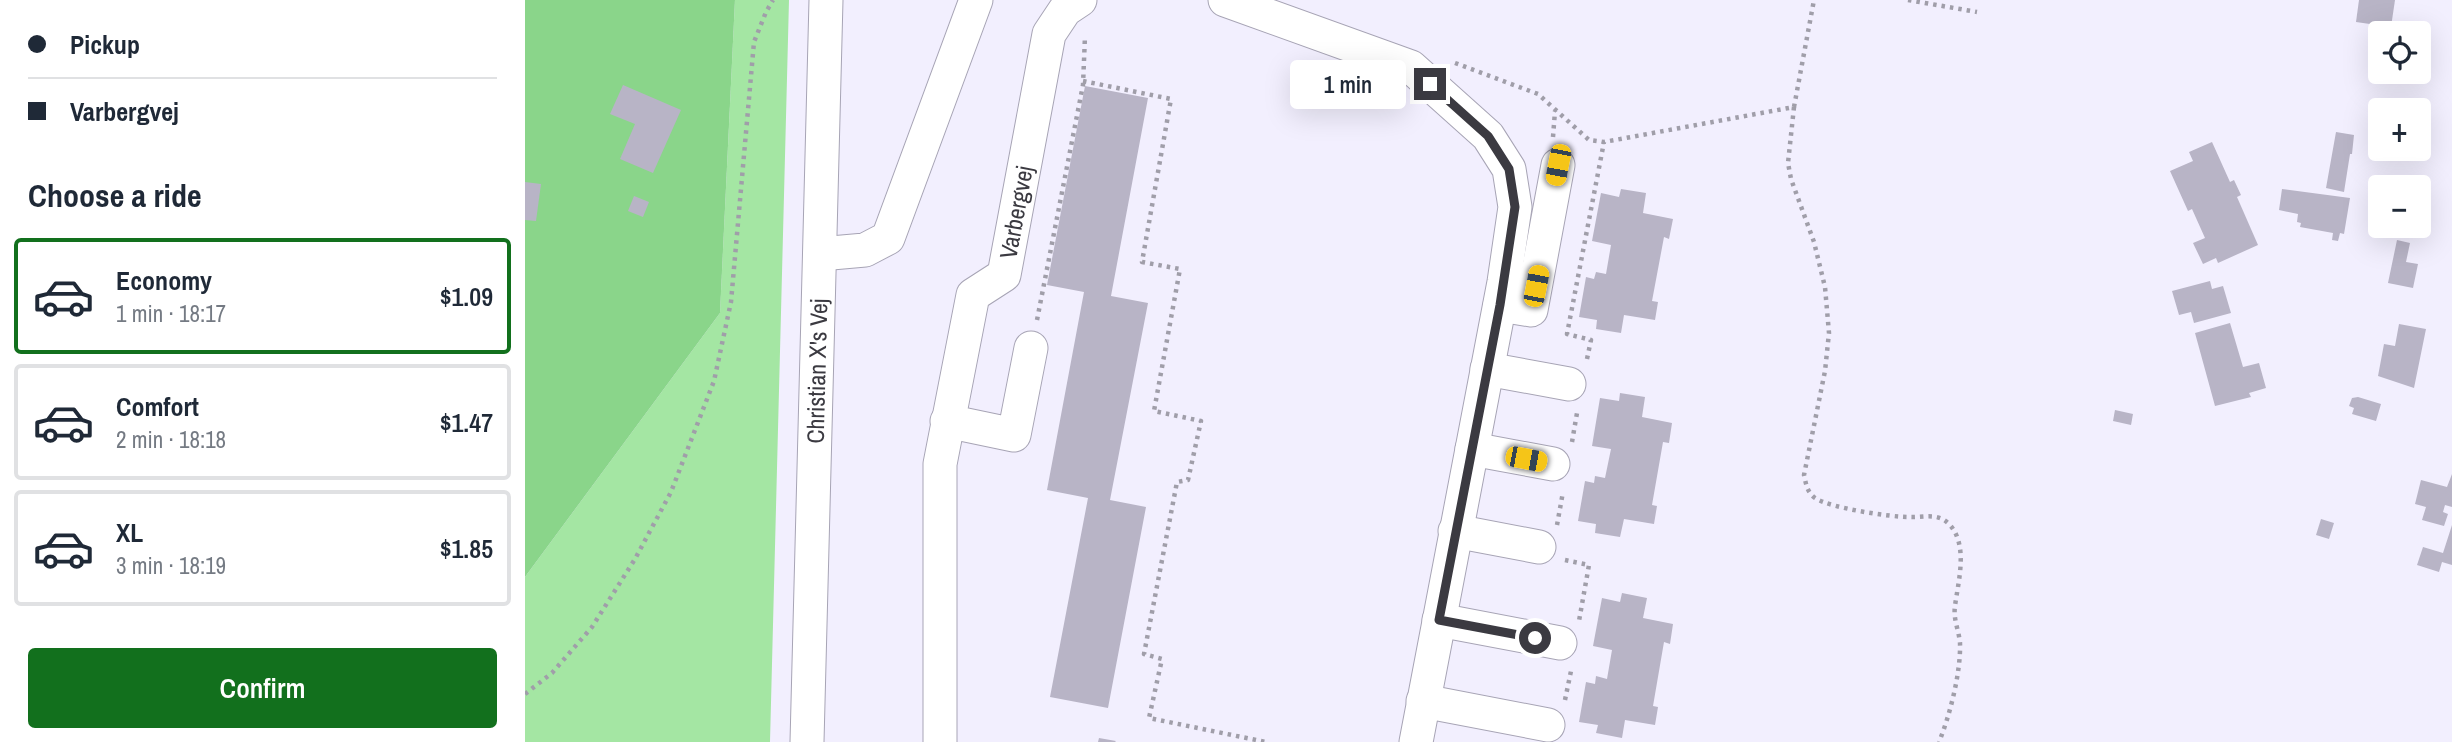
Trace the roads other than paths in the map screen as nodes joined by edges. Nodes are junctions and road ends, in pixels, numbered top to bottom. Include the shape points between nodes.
1 (826, 0) edge
2 (976, 0) edge
3 (1225, 0) edge
4 (1082, 13) edge
5 (1558, 165) dead end
6 (820, 254) junction
7 (1500, 305) junction
8 (1031, 348) road end
9 (1487, 369) junction
10 (1569, 384) dead end
11 (947, 421) junction
12 (1472, 449) junction
13 (1553, 464) dead end
14 (1455, 531) junction
15 (1539, 547) dead end
16 (1439, 620) junction
17 (1560, 643) dead end
18 (1423, 701) junction
19 (1548, 725) dead end
20 (807, 742) edge
21 (940, 742) edge
22 (1416, 742) edge

1 - 6 street, Christian X's Vej
2 - 6 street via 888,238 865,250
3 - 7 street via 1411,67 1488,136 1509,169 1515,207
4 - 11 street, Varbergvej via 1065,10 1049,34 1004,275 973,295
5 - 7 street via 1531,310
6 - 20 street, Christian X's Vej
7 - 9 street
8 - 11 street via 1014,435
9 - 10 street
9 - 12 street
11 - 21 street, Varbergvej via 940,464
12 - 13 street
12 - 14 street
14 - 15 street
14 - 16 street
16 - 17 street
16 - 18 street
18 - 19 street
18 - 22 street

